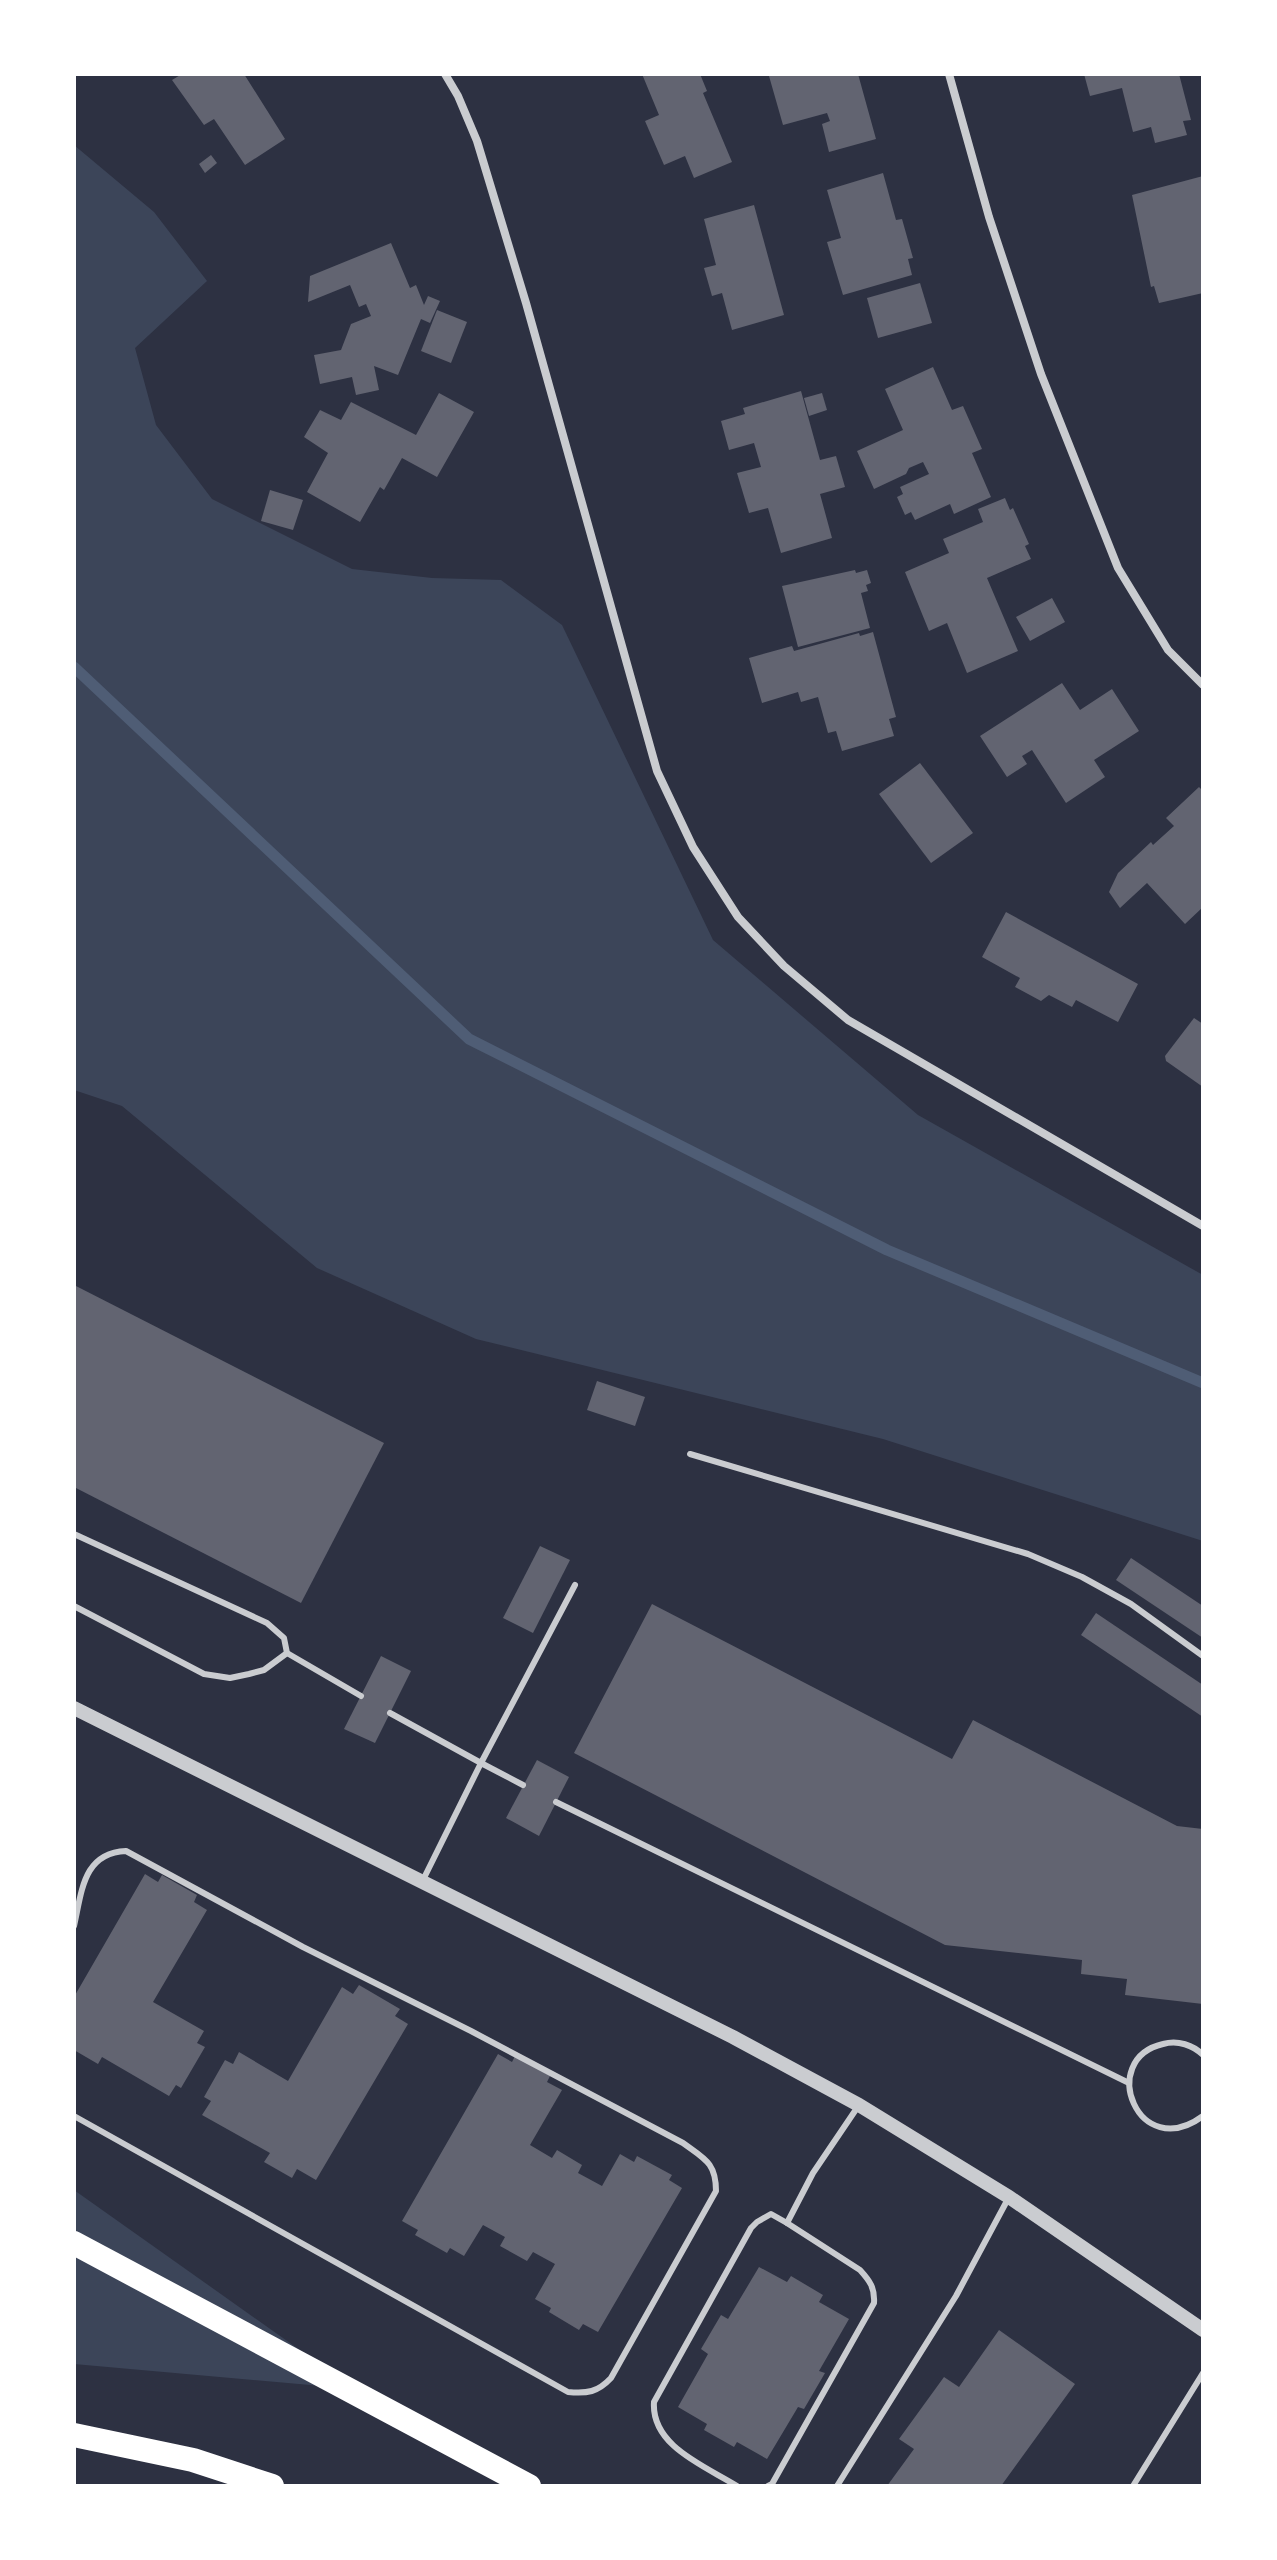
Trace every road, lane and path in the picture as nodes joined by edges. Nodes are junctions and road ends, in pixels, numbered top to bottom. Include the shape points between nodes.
1 (445, 74) edge
2 (949, 74) edge
3 (1203, 685) edge
4 (1203, 1226) edge
5 (690, 1454) dead end
6 (74, 1534) edge
7 (575, 1585) dead end
8 (74, 1606) edge
9 (287, 1653) junction
10 (1203, 1656) edge
11 (361, 1696) dead end
12 (74, 1708) edge
13 (390, 1713) dead end
14 (481, 1763) junction
15 (523, 1785) dead end
16 (556, 1802) dead end
17 (422, 1882) junction
18 (74, 1926) edge
19 (1203, 2055) edge
20 (1129, 2083) junction
21 (859, 2105) junction
22 (74, 2116) edge
23 (1203, 2116) edge
24 (1009, 2197) junction
25 (787, 2223) junction
26 (74, 2243) edge
27 (1203, 2330) edge
28 (1203, 2373) edge
29 (74, 2435) edge
30 (272, 2486) edge
31 (529, 2486) edge
32 (737, 2486) edge
33 (768, 2486) edge
34 (837, 2486) edge
35 (1133, 2486) edge

1 - 4 street via 477,141 657,771 693,847 738,917 784,966 848,1020
2 - 3 street via 1041,374 1118,568 1168,650
5 - 10 lane via 1028,1554 1131,1604
6 - 9 lane via 267,1623 284,1638
7 - 14 lane
8 - 9 lane via 204,1674 249,1674
9 - 11 lane
12 - 17 street
13 - 14 lane
14 - 15 lane
14 - 17 lane
16 - 20 lane
17 - 21 street
18 - 22 lane via 86,1878 98,1858 126,1851 683,2143 716,2173 716,2191 611,2378 600,2389 568,2392
19 - 20 lane via 1183,2043 1153,2046 1141,2055
20 - 23 lane via 1137,2111 1148,2122 1177,2129
21 - 24 street
21 - 25 lane
24 - 27 street
24 - 34 lane via 956,2296
25 - 32 lane via 771,2214 751,2228 654,2402 653,2416 667,2441
25 - 33 lane via 860,2270 875,2292 874,2303
26 - 31 highway
28 - 35 lane
29 - 30 highway via 193,2460

